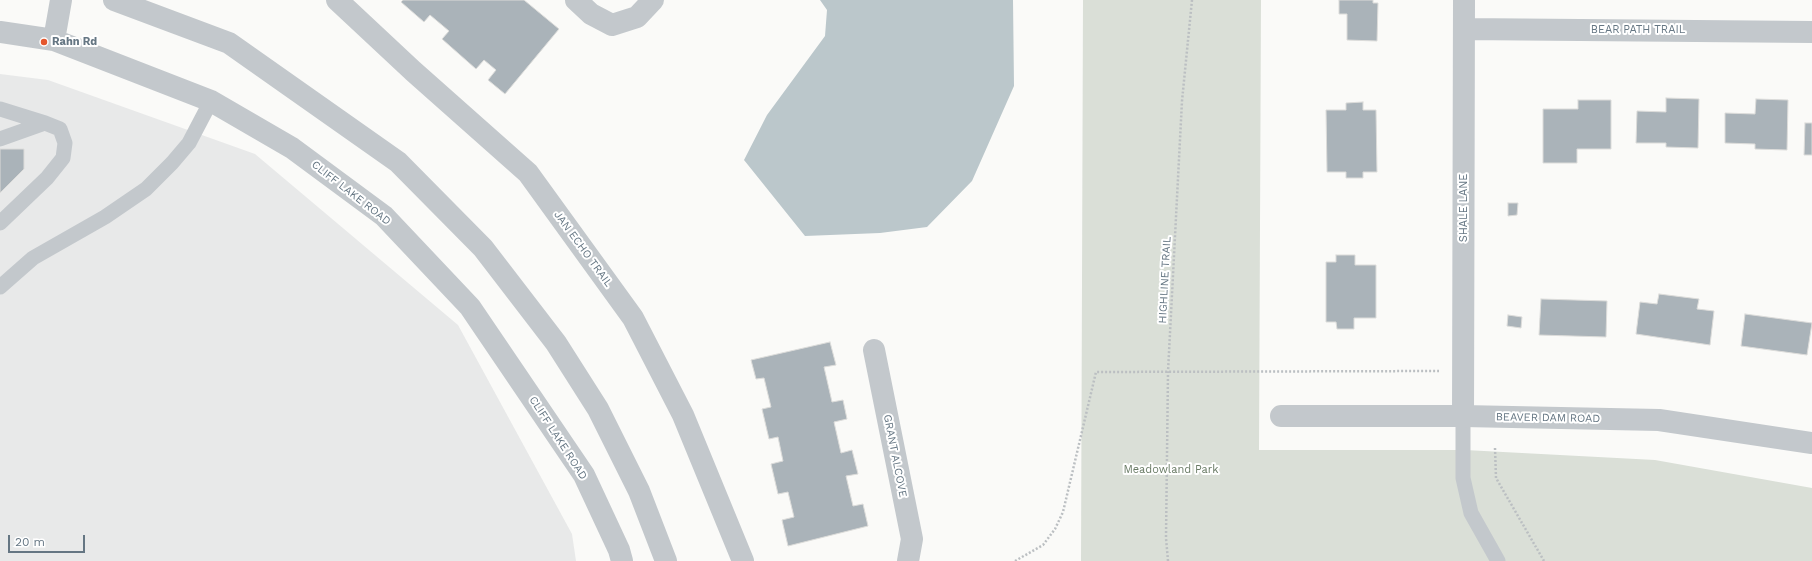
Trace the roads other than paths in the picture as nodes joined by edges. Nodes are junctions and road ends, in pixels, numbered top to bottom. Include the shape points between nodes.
1 (61, 0) edge
2 (114, 0) edge
3 (337, 0) edge
4 (576, 0) edge
5 (653, 0) edge
6 (1464, 0) edge
7 (1464, 29) junction
8 (0, 32) edge
9 (1812, 32) edge
10 (54, 40) junction
11 (0, 98) edge
12 (211, 101) junction
13 (0, 109) edge
14 (0, 120) edge
15 (45, 123) junction
16 (0, 128) edge
17 (0, 139) edge
18 (0, 223) edge
19 (0, 287) edge
20 (874, 350) dead end
21 (1281, 416) dead end
22 (1463, 416) junction
23 (1812, 443) edge
24 (622, 561) edge
25 (666, 561) edge
26 (742, 561) edge
27 (908, 561) edge
28 (1498, 561) edge

1 - 10 street
2 - 25 street via 229,43 398,162 483,248 556,343 598,408 639,491
3 - 26 street, JAN ECHO TRAIL via 528,173 633,318 683,415
4 - 5 street via 591,14 612,25 637,17
6 - 7 street, SHALE LANE
7 - 9 street, BEAR PATH TRAIL
7 - 22 street, SHALE LANE
8 - 10 street, CLIFF LAKE ROAD
10 - 12 street, CLIFF LAKE ROAD
11 - 15 lane
12 - 19 lane via 189,143 146,189 105,217 33,258
12 - 24 street, CLIFF LAKE ROAD via 292,148 384,216 470,307 584,475
13 - 15 lane
14 - 15 lane
15 - 16 lane
15 - 17 lane
15 - 18 lane via 60,129 65,143 63,158 47,178
20 - 27 street, GRANT ALCOVE via 912,539
21 - 22 street, BEAVER DAM ROAD
22 - 23 street, BEAVER DAM ROAD via 1659,420
22 - 28 lane via 1463,478 1471,513

